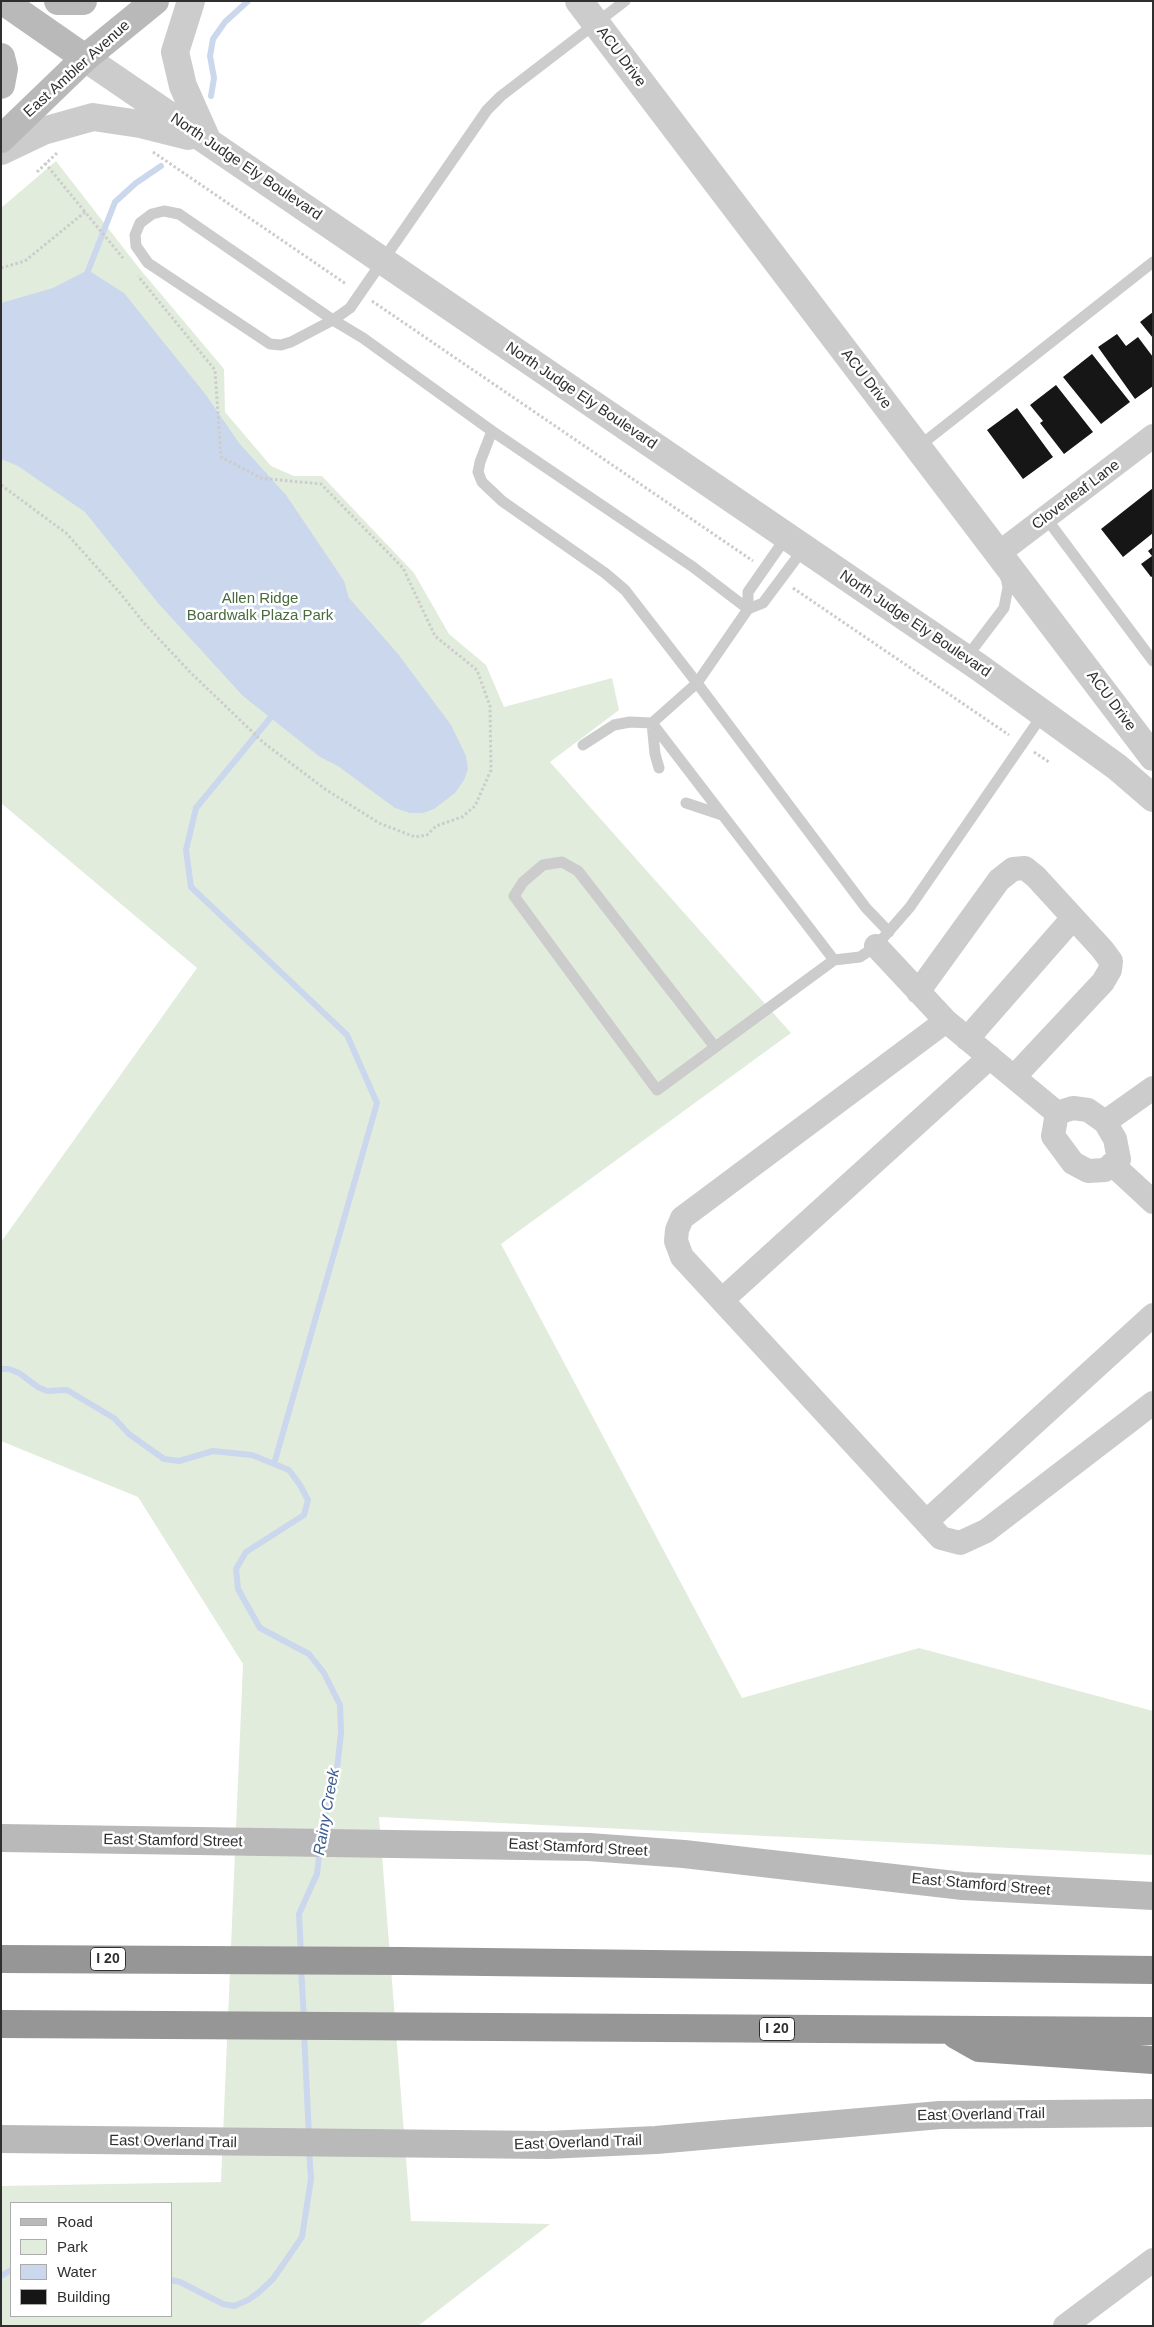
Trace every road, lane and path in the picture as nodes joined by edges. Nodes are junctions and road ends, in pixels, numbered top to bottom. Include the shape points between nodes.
1 (3, 1) edge
2 (58, 1) edge
3 (83, 1) edge
4 (155, 1) edge
5 (191, 1) edge
6 (579, 1) edge
7 (625, 1) edge
8 (596, 23) junction
9 (1, 57) edge
10 (85, 58) junction
11 (1, 85) edge
12 (1, 139) edge
13 (207, 140) junction
14 (146, 148) dead end
15 (62, 149) dead end
16 (1, 151) edge
17 (45, 163) junction
18 (37, 172) dead end
19 (85, 212) junction
20 (382, 260) junction
21 (1153, 262) edge
22 (127, 263) dead end
23 (1, 268) edge
24 (133, 270) dead end
25 (346, 284) dead end
26 (371, 301) dead end
27 (333, 320) junction
28 (492, 432) junction
29 (1153, 436) edge
30 (918, 447) junction
31 (1, 486) edge
32 (1046, 518) junction
33 (795, 542) junction
34 (999, 553) junction
35 (755, 562) dead end
36 (789, 585) dead end
37 (748, 609) junction
38 (966, 658) junction
39 (1153, 661) edge
40 (697, 683) junction
41 (1043, 714) junction
42 (652, 723) junction
43 (1010, 735) dead end
44 (583, 745) dead end
45 (1034, 752) dead end
46 (1153, 757) edge
47 (1049, 762) dead end
48 (659, 768) dead end
49 (1153, 798) edge
50 (686, 803) dead end
51 (722, 815) junction
52 (1073, 918) junction
53 (883, 939) junction
54 (834, 960) junction
55 (918, 992) junction
56 (946, 1021) junction
57 (967, 1039) junction
58 (715, 1048) junction
59 (990, 1057) junction
60 (1014, 1077) junction
61 (1153, 1088) edge
62 (1058, 1113) junction
63 (1105, 1122) junction
64 (1112, 1164) junction
65 (1153, 1202) edge
66 (722, 1300) junction
67 (1153, 1315) edge
68 (1153, 1404) edge
69 (927, 1521) junction
70 (1, 1838) edge
71 (1153, 1896) edge
72 (1, 1959) edge
73 (1153, 1970) edge
74 (1, 2024) edge
75 (944, 2028) junction
76 (1153, 2031) edge
77 (1153, 2060) edge
78 (1153, 2114) edge
79 (1, 2138) edge
80 (1153, 2260) edge
81 (1076, 2323) edge

1 - 10 main road, North Judge Ely Boulevard
2 - 3 main road
4 - 10 main road, East Ambler Avenue
5 - 13 street via 175,52 183,86
6 - 8 street, ACU Drive
7 - 8 lane
8 - 20 lane via 487,110
8 - 30 street, ACU Drive
9 - 11 main road via 4,70
10 - 12 main road, East Ambler Avenue
10 - 13 street, North Judge Ely Boulevard
13 - 16 street via 93,117 43,131
13 - 20 street, North Judge Ely Boulevard
14 - 25 path
15 - 17 path
17 - 18 path
17 - 19 path
19 - 22 path
19 - 23 path via 25,261
20 - 27 lane via 350,308
20 - 33 street, North Judge Ely Boulevard
21 - 30 lane
24 - 31 path via 215,370 222,457 261,478 321,484 403,568 436,636 474,667 490,706 491,770 480,799 470,812 441,823 422,837 406,836 371,818 300,772 264,743 162,644 66,533
26 - 35 path
27 - 27 lane via 179,214 164,211 152,214 140,223 135,235 136,246 148,263 270,344 291,342
27 - 28 lane
28 - 37 lane via 693,567
28 - 40 lane via 478,472 489,491 625,590
29 - 32 street, Cloverleaf Lane
30 - 34 street, ACU Drive
32 - 34 street, Cloverleaf Lane
32 - 39 lane
33 - 37 lane via 763,603
33 - 37 lane via 748,592
33 - 38 street, North Judge Ely Boulevard
34 - 38 lane via 1008,587 1004,608
34 - 46 street, ACU Drive
36 - 43 path
37 - 40 lane
38 - 41 street, North Judge Ely Boulevard
40 - 42 lane
40 - 53 lane via 866,908
41 - 49 street, North Judge Ely Boulevard via 1118,767
41 - 53 lane via 910,907
42 - 44 lane via 614,725
42 - 48 lane
42 - 51 lane
45 - 47 path
50 - 51 lane
51 - 54 lane
52 - 55 street via 1024,868 1013,869 999,880
52 - 57 street
52 - 60 street via 1110,961 1110,970 1103,982
53 - 54 lane via 860,957
53 - 55 street
54 - 58 lane
55 - 56 street
56 - 57 street
56 - 66 street via 682,1218 676,1230 682,1257
57 - 59 street
58 - 58 lane via 578,871 562,862 543,865 522,882 514,896 657,1090
59 - 60 street
59 - 66 street
60 - 62 street
61 - 63 street
62 - 63 street via 1073,1108 1088,1110
62 - 64 street via 1053,1136 1073,1163 1088,1171 1105,1170
63 - 64 street via 1115,1139 1119,1159
64 - 65 street
66 - 69 street
67 - 69 street
68 - 69 street via 986,1531 960,1543 941,1538
70 - 71 main road, East Stamford Street via 589,1847 684,1854 963,1886
72 - 73 highway, I 20
74 - 75 highway, I 20
75 - 76 highway, I 20
75 - 77 highway via 979,2048
78 - 79 main road, East Overland Trail via 931,2115 656,2140 547,2146
80 - 81 street

